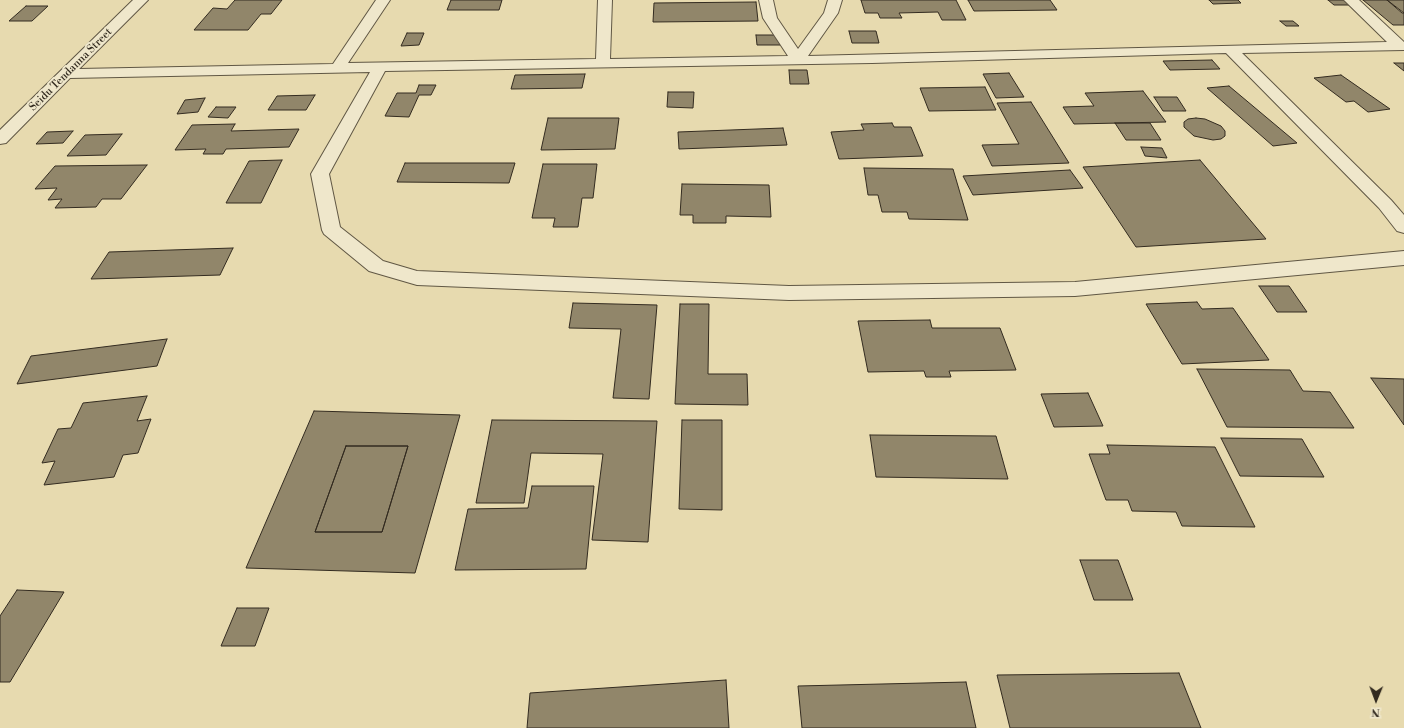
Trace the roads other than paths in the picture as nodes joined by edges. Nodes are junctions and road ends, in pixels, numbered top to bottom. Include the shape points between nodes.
1 (140, 0) edge
2 (383, 0) edge
3 (605, 0) edge
4 (766, 0) edge
5 (835, 0) edge
6 (1351, 0) edge
7 (1402, 46) edge
8 (1230, 49) junction
9 (798, 60) junction
10 (603, 63) junction
11 (380, 67) junction
12 (337, 68) junction
13 (68, 74) junction
14 (0, 139) edge
15 (1404, 227) edge
16 (1404, 258) edge

1 - 13 street, Seidu Tendanna Street
2 - 12 street
3 - 10 street
4 - 9 street via 770,18
5 - 9 street via 831,13
6 - 7 street
7 - 8 street
8 - 9 street
8 - 15 street via 1385,204
9 - 10 street
10 - 11 street
11 - 12 street
11 - 16 street via 320,174 331,230 376,266 417,278 789,292 1075,289
12 - 13 street
13 - 14 street, Seidu Tendanna Street

